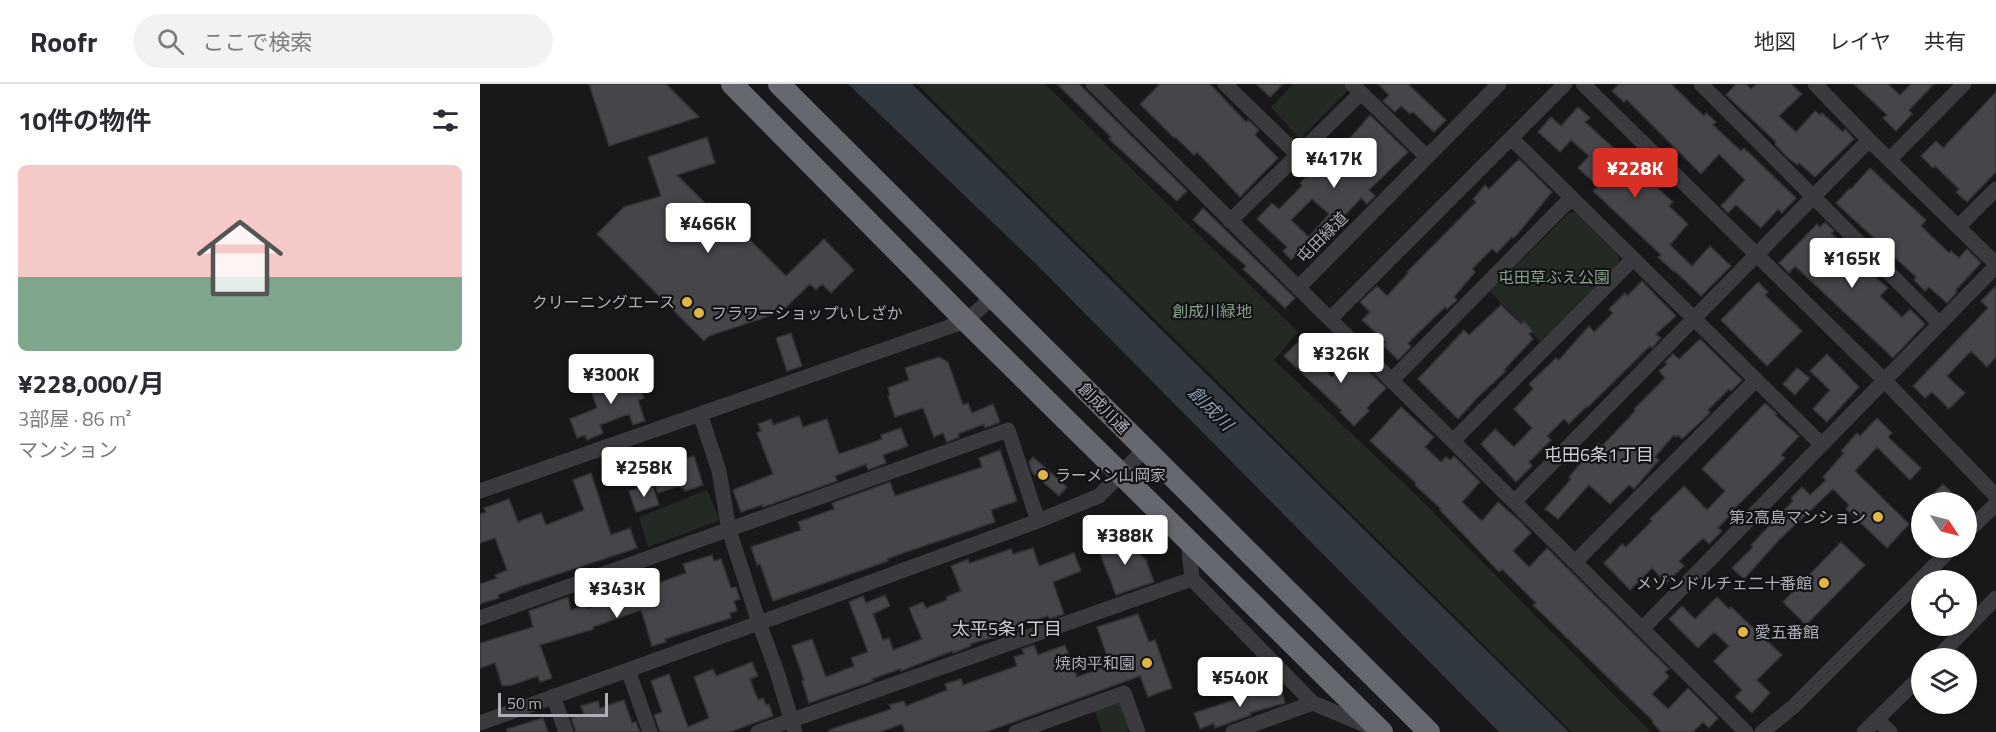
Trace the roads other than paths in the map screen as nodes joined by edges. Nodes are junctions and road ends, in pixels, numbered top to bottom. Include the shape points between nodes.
1 (732, 84) edge
2 (779, 84) edge
3 (1093, 84) edge
4 (1225, 84) edge
5 (1565, 84) edge
6 (1583, 84) edge
7 (1701, 84) edge
8 (1964, 84) edge
9 (1497, 85) edge
10 (1819, 85) edge
11 (1356, 88) edge
12 (1511, 138) junction
13 (1869, 140) junction
14 (1298, 155) junction
15 (1427, 157) junction
16 (1890, 159) junction
17 (1996, 189) edge
18 (1813, 197) junction
19 (1571, 198) junction
20 (1230, 221) junction
21 (1958, 227) junction
22 (1757, 255) junction
23 (1633, 259) junction
24 (1996, 265) edge
25 (1298, 288) junction
26 (993, 297) junction
27 (1330, 319) junction
28 (1695, 320) junction
29 (966, 321) junction
30 (1940, 324) junction
31 (1392, 380) junction
32 (1756, 380) junction
33 (1884, 380) junction
34 (700, 414) junction
35 (1453, 441) junction
36 (1822, 445) junction
37 (1145, 449) junction
38 (1121, 474) junction
39 (480, 491) edge
40 (1996, 496) edge
41 (1514, 502) junction
42 (1996, 504) edge
43 (1038, 521) junction
44 (1977, 522) edge
45 (729, 530) junction
46 (1188, 540) junction
47 (1942, 558) edge
48 (1575, 562) junction
49 (1192, 579) junction
50 (1996, 598) edge
51 (480, 618) edge
52 (759, 623) junction
53 (1642, 629) junction
54 (1948, 648) edge
55 (628, 670) junction
56 (1911, 686) edge
57 (553, 696) junction
58 (1313, 703) junction
59 (1878, 720) junction
60 (480, 723) edge
61 (793, 726) edge
62 (566, 732) edge
63 (650, 732) edge
64 (758, 732) edge
65 (1016, 732) edge
66 (1138, 732) edge
67 (1233, 732) edge
68 (1381, 732) edge
69 (1429, 732) edge
70 (1746, 732) edge
71 (1762, 732) edge
72 (1864, 732) edge
73 (1890, 732) edge

1 - 29 highway
2 - 26 highway, 創成川通
3 - 20 street
4 - 14 street
5 - 12 street
6 - 22 street
7 - 18 street
8 - 16 street
9 - 15 street, 屯田緑道
10 - 13 street
11 - 14 street
11 - 15 street
12 - 19 street
12 - 27 street
13 - 16 street
13 - 18 street
14 - 20 street
15 - 25 street, 屯田緑道
16 - 21 street
17 - 21 street
18 - 22 street
18 - 30 street
19 - 23 street
19 - 31 street
20 - 25 street
21 - 24 street
22 - 28 street
22 - 33 street
23 - 28 street
23 - 35 street
24 - 30 street
25 - 27 street
26 - 29 street
26 - 37 highway, 創成川通
27 - 31 street
28 - 32 street
28 - 41 street
29 - 34 street
29 - 38 highway
30 - 33 street
31 - 35 street
32 - 36 street
32 - 48 street
33 - 36 street
33 - 40 street
34 - 39 street
34 - 45 street via 719,471
35 - 41 street
36 - 53 street
37 - 38 street
37 - 69 highway, 創成川通
38 - 43 street via 1099,496
38 - 46 highway
41 - 48 street
42 - 44 street
43 - 45 street via 1008,430
43 - 52 street
45 - 51 street
45 - 52 street
46 - 49 street
46 - 68 highway
47 - 71 street via 1794,706
48 - 53 street
49 - 58 street
49 - 61 street
50 - 54 street
52 - 55 street
52 - 61 street
53 - 70 street
55 - 57 street
55 - 63 street
56 - 59 street
57 - 60 street
57 - 62 street
58 - 67 street
58 - 68 street
59 - 72 street
59 - 73 street
61 - 64 street
65 - 66 street via 1124,693

